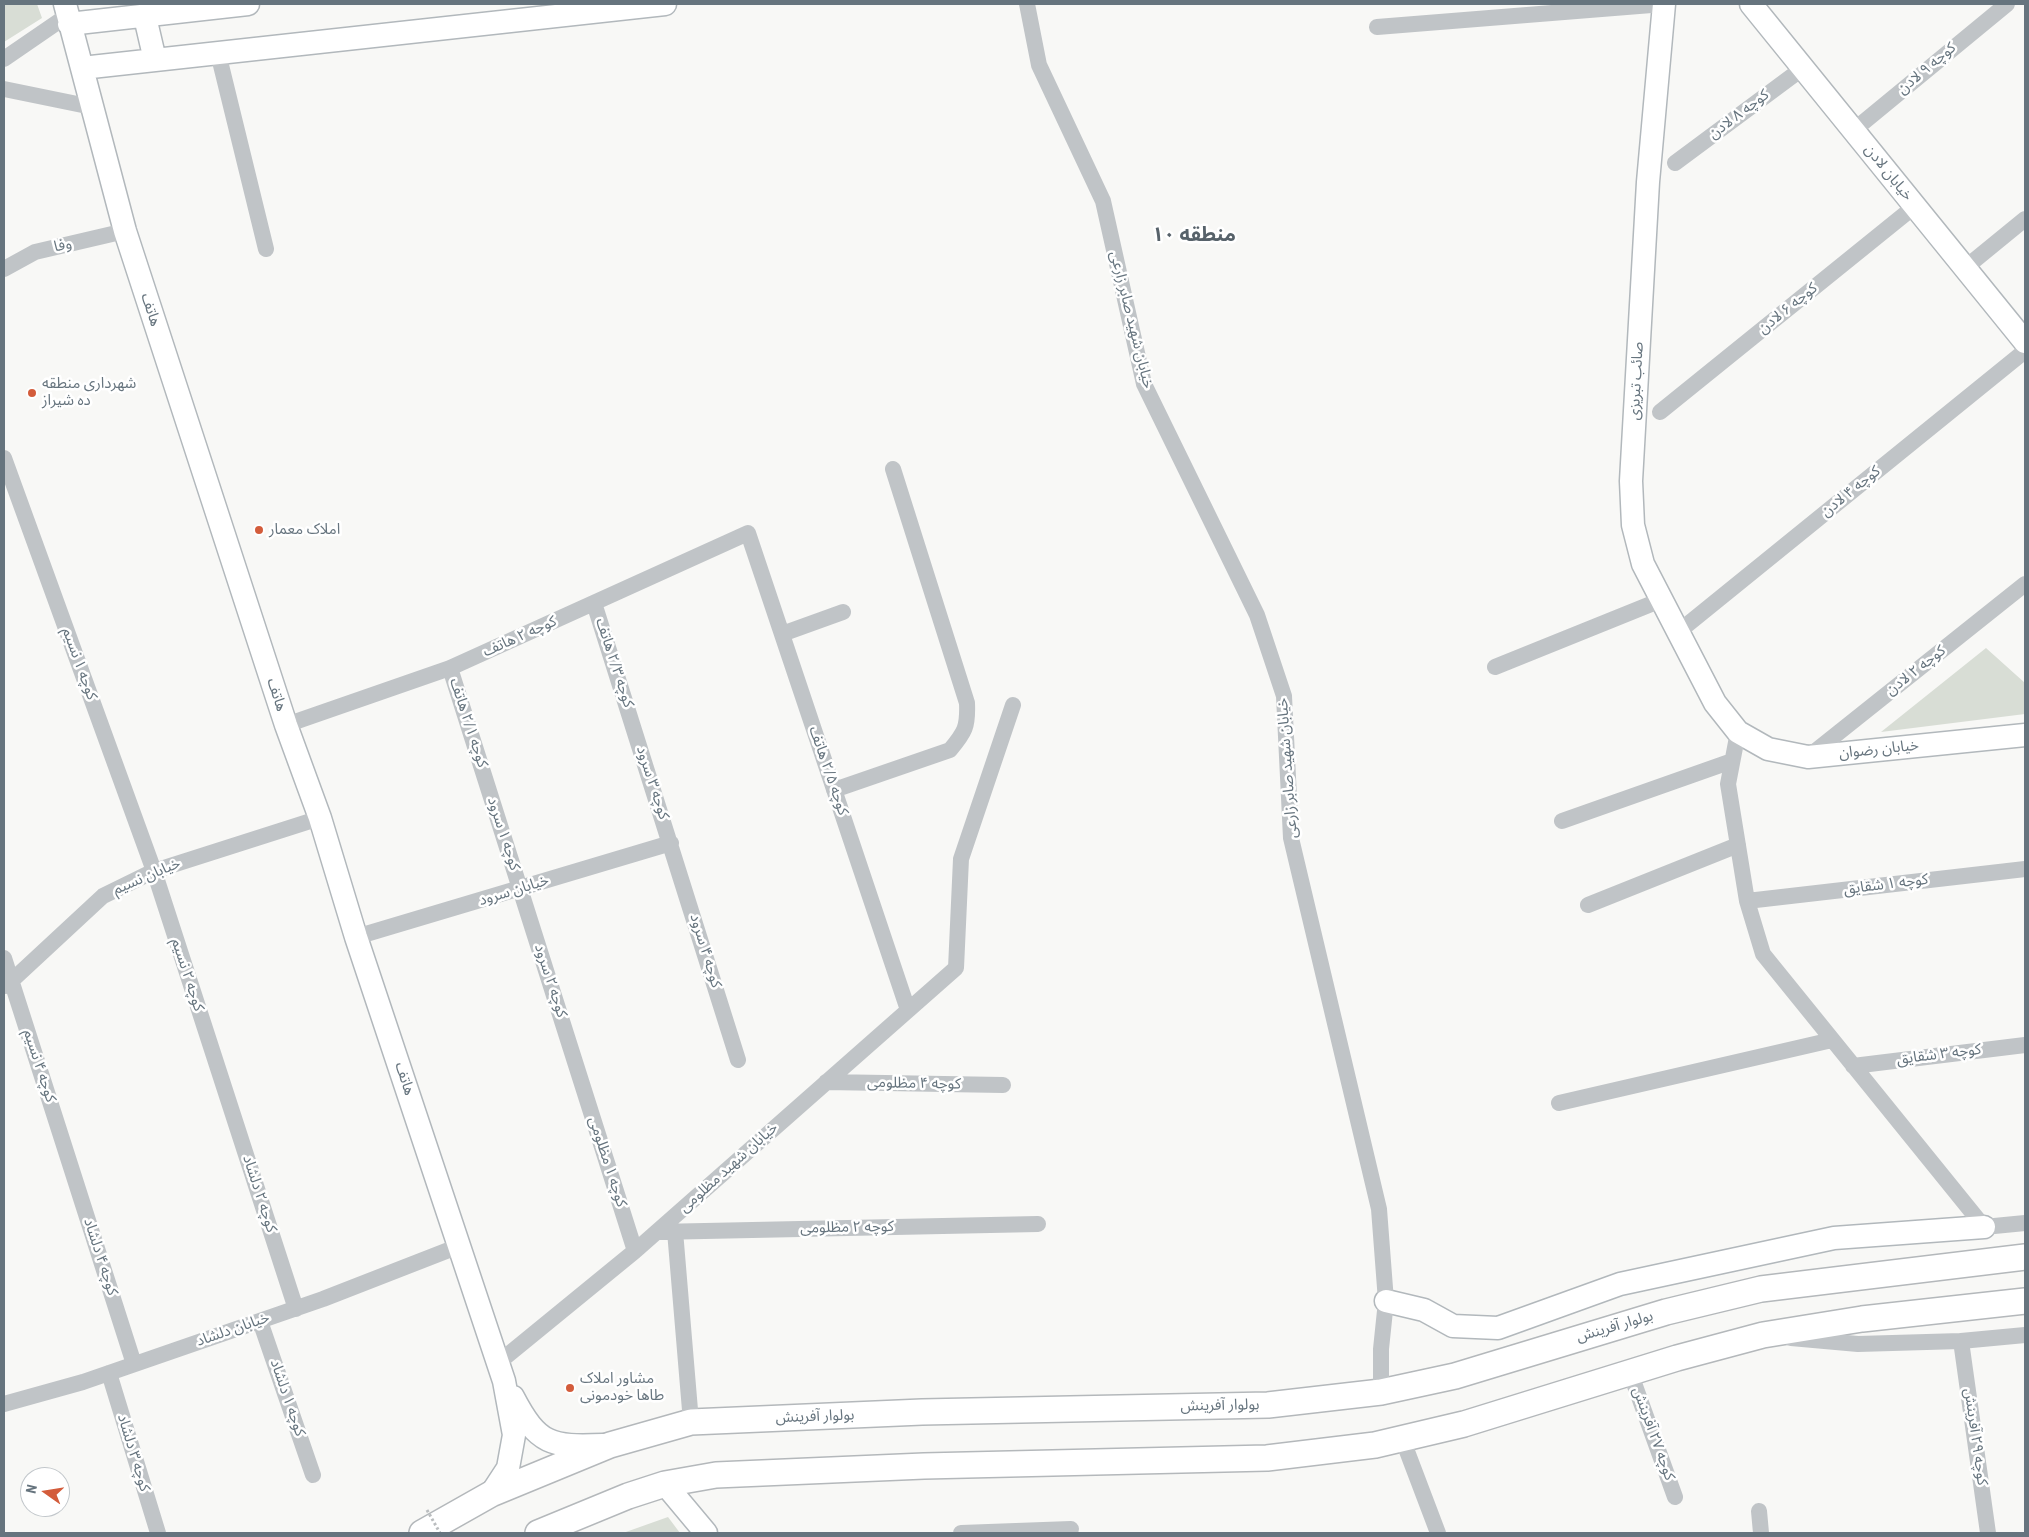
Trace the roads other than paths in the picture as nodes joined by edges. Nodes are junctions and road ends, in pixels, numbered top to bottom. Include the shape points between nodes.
1 (248, 4) edge
2 (665, 4) edge
3 (1027, 4) edge
4 (1664, 4) edge
5 (1751, 4) edge
6 (2004, 6) edge
7 (68, 14) edge
8 (146, 17) junction
9 (1377, 27) dead end
10 (218, 53) junction
11 (4, 60) edge
12 (155, 60) junction
13 (82, 68) junction
14 (1803, 68) junction
15 (4, 89) edge
16 (92, 107) junction
17 (1854, 130) junction
18 (1675, 163) dead end
19 (1915, 206) junction
20 (2025, 219) edge
21 (125, 231) junction
22 (266, 249) dead end
23 (1965, 268) junction
24 (4, 269) edge
25 (2025, 342) edge
26 (2025, 351) edge
27 (1660, 412) dead end
28 (4, 458) edge
29 (892, 469) dead end
30 (748, 533) joint
31 (2025, 584) edge
32 (1661, 600) junction
33 (594, 603) junction
34 (843, 612) dead end
35 (1677, 633) junction
36 (782, 634) junction
37 (1496, 666) dead end
38 (450, 668) junction
39 (1013, 705) dead end
40 (633, 723) joint
41 (286, 726) junction
42 (1738, 732) junction
43 (2025, 735) edge
44 (1808, 757) junction
45 (1732, 761) junction
46 (486, 779) joint
47 (834, 790) junction
48 (320, 818) junction
49 (1562, 820) dead end
50 (671, 843) junction
51 (1738, 845) junction
52 (2025, 869) edge
53 (154, 871) junction
54 (521, 889) junction
55 (1748, 901) junction
56 (1588, 905) dead end
57 (356, 937) junction
58 (4, 958) edge
59 (8, 985) edge
60 (908, 1010) junction
61 (1832, 1040) junction
62 (2025, 1045) edge
63 (738, 1060) dead end
64 (1853, 1066) junction
65 (579, 1072) joint
66 (221, 1079) joint
67 (826, 1082) junction
68 (1003, 1085) dead end
69 (1560, 1103) dead end
70 (66, 1151) joint
71 (2025, 1223) edge
72 (1038, 1224) dead end
73 (1984, 1228) junction
74 (675, 1231) junction
75 (657, 1232) junction
76 (459, 1246) junction
77 (635, 1251) junction
78 (2025, 1257) edge
79 (1386, 1301) junction
80 (2025, 1301) edge
81 (296, 1309) junction
82 (260, 1321) junction
83 (1763, 1335) junction
84 (2025, 1335) edge
85 (1962, 1341) junction
86 (134, 1364) junction
87 (501, 1372) junction
88 (1630, 1372) junction
89 (109, 1373) junction
90 (1381, 1392) junction
91 (4, 1404) edge
92 (691, 1422) junction
93 (1402, 1438) junction
94 (610, 1445) junction
95 (313, 1475) dead end
96 (665, 1484) junction
97 (492, 1494) junction
98 (1675, 1497) dead end
99 (1758, 1511) dead end
100 (425, 1521) edge
101 (1071, 1529) dead end
102 (158, 1533) edge
103 (538, 1533) edge
104 (706, 1533) edge
105 (961, 1533) edge
106 (1438, 1533) edge
107 (1762, 1533) edge
108 (1988, 1533) edge

1 - 8 street
2 - 10 street
3 - 79 street, خیابان شهید صابر زارعی via 1038,65 1103,202 1144,384 1258,615 1284,696 1291,838 1379,1209
4 - 9 street
4 - 32 street, صائب تبریزی via 1648,182 1631,481 1633,525 1643,564
5 - 14 street, خیابان لادن
6 - 17 street, کوچه ۹ لادن
7 - 8 street
7 - 11 street
7 - 13 street, هاتف
8 - 12 street
10 - 12 street
10 - 22 street
12 - 13 street
13 - 16 street, هاتف
14 - 17 street, خیابان لادن
14 - 18 street, کوچه ۸ لادن
15 - 16 street
16 - 21 street, هاتف
17 - 19 street, خیابان لادن
19 - 23 street, خیابان لادن
19 - 27 street, کوچه ۶ لادن
20 - 23 street
21 - 24 street, وفا via 36,252
21 - 41 street, هاتف
23 - 25 street, خیابان لادن
26 - 35 street, کوچه ۴ لادن
28 - 53 street, کوچه ۱ نسیم
29 - 47 street via 967,703 968,722 950,750
30 - 33 street, کوچه ۲ هاتف
30 - 36 street, کوچه ۲/۵ هاتف
31 - 44 street, کوچه ۲ لادن
32 - 35 street, صائب تبریزی
32 - 37 street
33 - 38 street, کوچه ۲ هاتف
33 - 40 street, کوچه ۲/۳ هاتف
34 - 36 street
35 - 42 street, صائب تبریزی via 1716,702
36 - 47 street, کوچه ۲/۵ هاتف
38 - 41 street, کوچه ۲ هاتف
38 - 46 street, کوچه ۲/۱ هاتف
39 - 60 street, خیابان شهید مظلومی via 960,859 956,968
40 - 50 street, کوچه ۳ سرود
41 - 48 street, هاتف
42 - 44 street, خیابان رضوان via 1768,749
42 - 45 street
43 - 44 street, خیابان رضوان
45 - 49 street
45 - 51 street via 1728,784
46 - 54 street, کوچه ۱ سرود
47 - 60 street, کوچه ۲/۵ هاتف
48 - 53 street, خیابان نسیم
48 - 57 street, هاتف
50 - 54 street, خیابان سرود
50 - 63 street, کوچه ۴ سرود
51 - 55 street
51 - 56 street
52 - 55 street, کوچه ۱ شقایق
53 - 59 street, خیابان نسیم via 103,896
53 - 66 street, کوچه ۲ نسیم
54 - 57 street, خیابان سرود
54 - 65 street, کوچه ۲ سرود
55 - 61 street via 1762,954
57 - 76 street, هاتف
58 - 59 street, کوچه ۴ نسیم
59 - 70 street, کوچه ۴ نسیم
60 - 67 street, خیابان شهید مظلومی
61 - 64 street
61 - 69 street
62 - 64 street, کوچه ۳ شقایق
64 - 73 street
65 - 77 street, کوچه ۱ مظلومی
66 - 81 street, کوچه ۲ دلشاد
67 - 68 street, کوچه ۴ مظلومی
67 - 75 street, خیابان شهید مظلومی
70 - 86 street, کوچه ۴ دلشاد
71 - 73 street
72 - 74 street, کوچه ۲ مظلومی
73 - 79 street via 1834,1238 1620,1284 1498,1328 1453,1326 1424,1310
74 - 75 street, کوچه ۲ مظلومی
74 - 92 street
75 - 77 street, خیابان شهید مظلومی
76 - 81 street, خیابان دلشاد
76 - 87 street, هاتف
77 - 87 street, خیابان شهید مظلومی
78 - 90 main road, بولوار آفرینش via 1761,1289 1666,1312 1455,1376
79 - 90 street, خیابان شهید صابر زارعی via 1380,1348
80 - 83 main road via 1862,1319
81 - 82 street, خیابان دلشاد
82 - 86 street, خیابان دلشاد
82 - 95 street, کوچه ۱ دلشاد
83 - 85 street via 1858,1344
83 - 88 main road
84 - 85 street
85 - 108 street, کوچه ۲۹ آفرینش
86 - 89 street, خیابان دلشاد
87 - 94 street, هاتف via 525,1420 543,1439 566,1447
87 - 97 street, هاتف via 514,1435 508,1468
88 - 93 main road via 1464,1424
88 - 98 street, کوچه ۲۷ آفرینش
89 - 91 street, خیابان دلشاد
89 - 102 street, کوچه ۳ دلشاد
90 - 92 main road, بولوار آفرینش via 1268,1405 922,1412
92 - 94 main road, بولوار آفرینش
93 - 96 main road via 1375,1445 1267,1458 726,1474
93 - 106 street
94 - 97 main road, بولوار آفرینش
96 - 103 main road
96 - 104 street
97 - 100 main road, بولوار آفرینش
99 - 107 street
101 - 105 street

